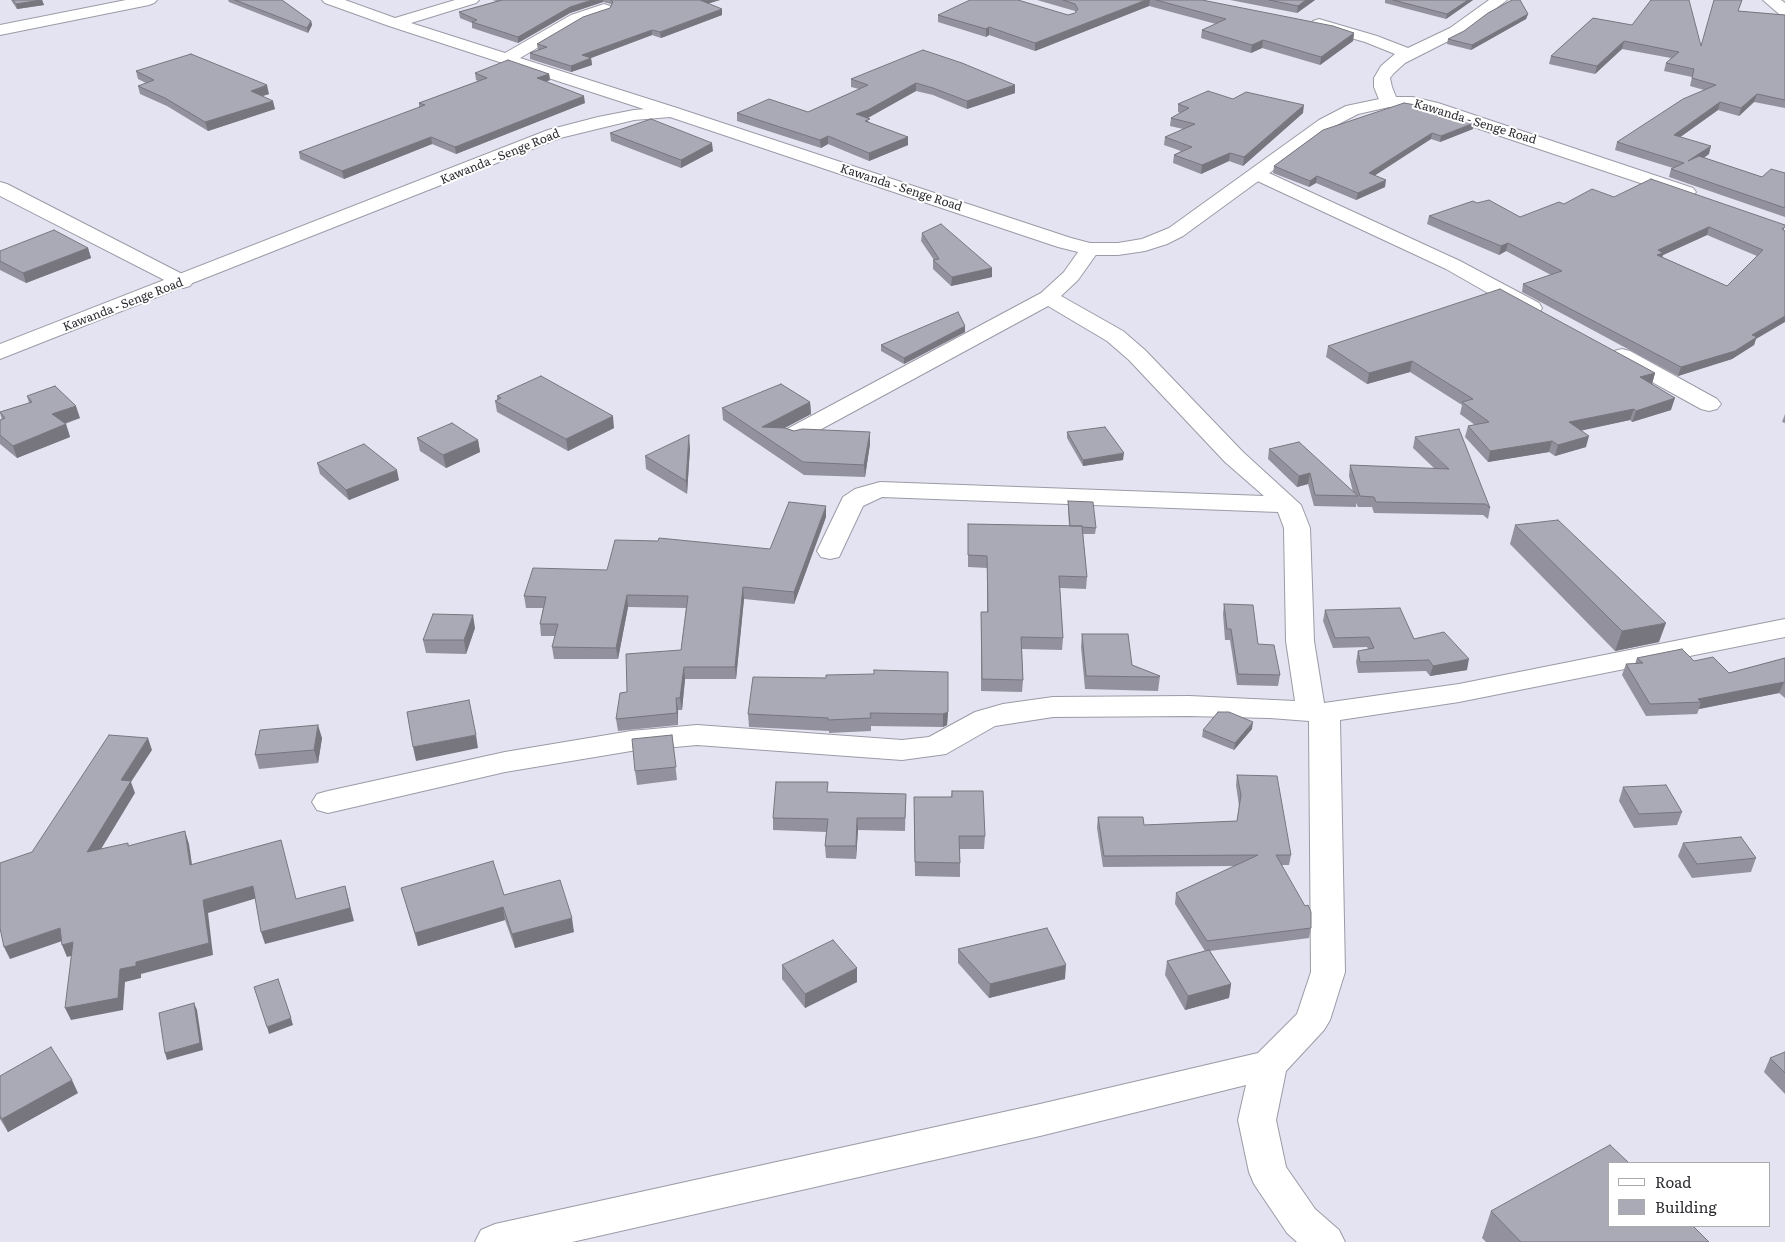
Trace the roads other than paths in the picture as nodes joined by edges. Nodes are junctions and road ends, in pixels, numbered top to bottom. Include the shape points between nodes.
1 (150, 0) edge
2 (330, 0) edge
3 (471, 0) edge
4 (1499, 0) edge
5 (1771, 0) edge
6 (604, 9) edge
7 (1785, 11) edge
8 (1307, 22) edge
9 (395, 23) junction
10 (0, 30) edge
11 (1409, 54) junction
12 (508, 58) junction
13 (1389, 102) junction
14 (671, 112) junction
15 (1258, 174) junction
16 (0, 188) edge
17 (1701, 197) edge
18 (1090, 249) junction
19 (183, 282) junction
20 (1048, 297) junction
21 (1547, 316) edge
22 (1606, 348) edge
23 (0, 352) edge
24 (1709, 404) dead end
25 (795, 434) edge
26 (1288, 505) junction
27 (830, 551) dead end
28 (1785, 628) edge
29 (1318, 712) junction
30 (328, 802) dead end
31 (1268, 1066) junction
32 (495, 1242) edge
33 (1325, 1242) edge

1 - 10 street
2 - 9 street
3 - 9 street
4 - 11 street via 1456,31
5 - 7 street
6 - 12 street via 569,22
8 - 11 street via 1371,39
9 - 12 street
11 - 13 street via 1399,59 1382,78
12 - 14 street
13 - 15 street, Kawanda - Senge Road via 1352,110 1325,124
13 - 17 street, Kawanda - Senge Road via 1412,102 1432,107
14 - 18 street, Kawanda - Senge Road
14 - 19 street, Kawanda - Senge Road via 607,120 554,134
15 - 18 street, Kawanda - Senge Road via 1160,240 1118,249
15 - 21 street via 1453,265
16 - 19 street
18 - 20 street via 1071,276
19 - 23 street, Kawanda - Senge Road
20 - 25 street
20 - 26 street via 1115,336 1234,457
22 - 24 street
26 - 27 street via 880,489 852,502
26 - 29 street via 1297,528 1300,641
28 - 29 street via 1459,693
29 - 30 street via 1189,706 1053,707 994,716 935,748 902,750 697,735 631,741 505,762
29 - 31 street via 1328,886 1328,972 1312,1020
31 - 32 street
31 - 33 street via 1257,1120 1268,1172 1301,1221

